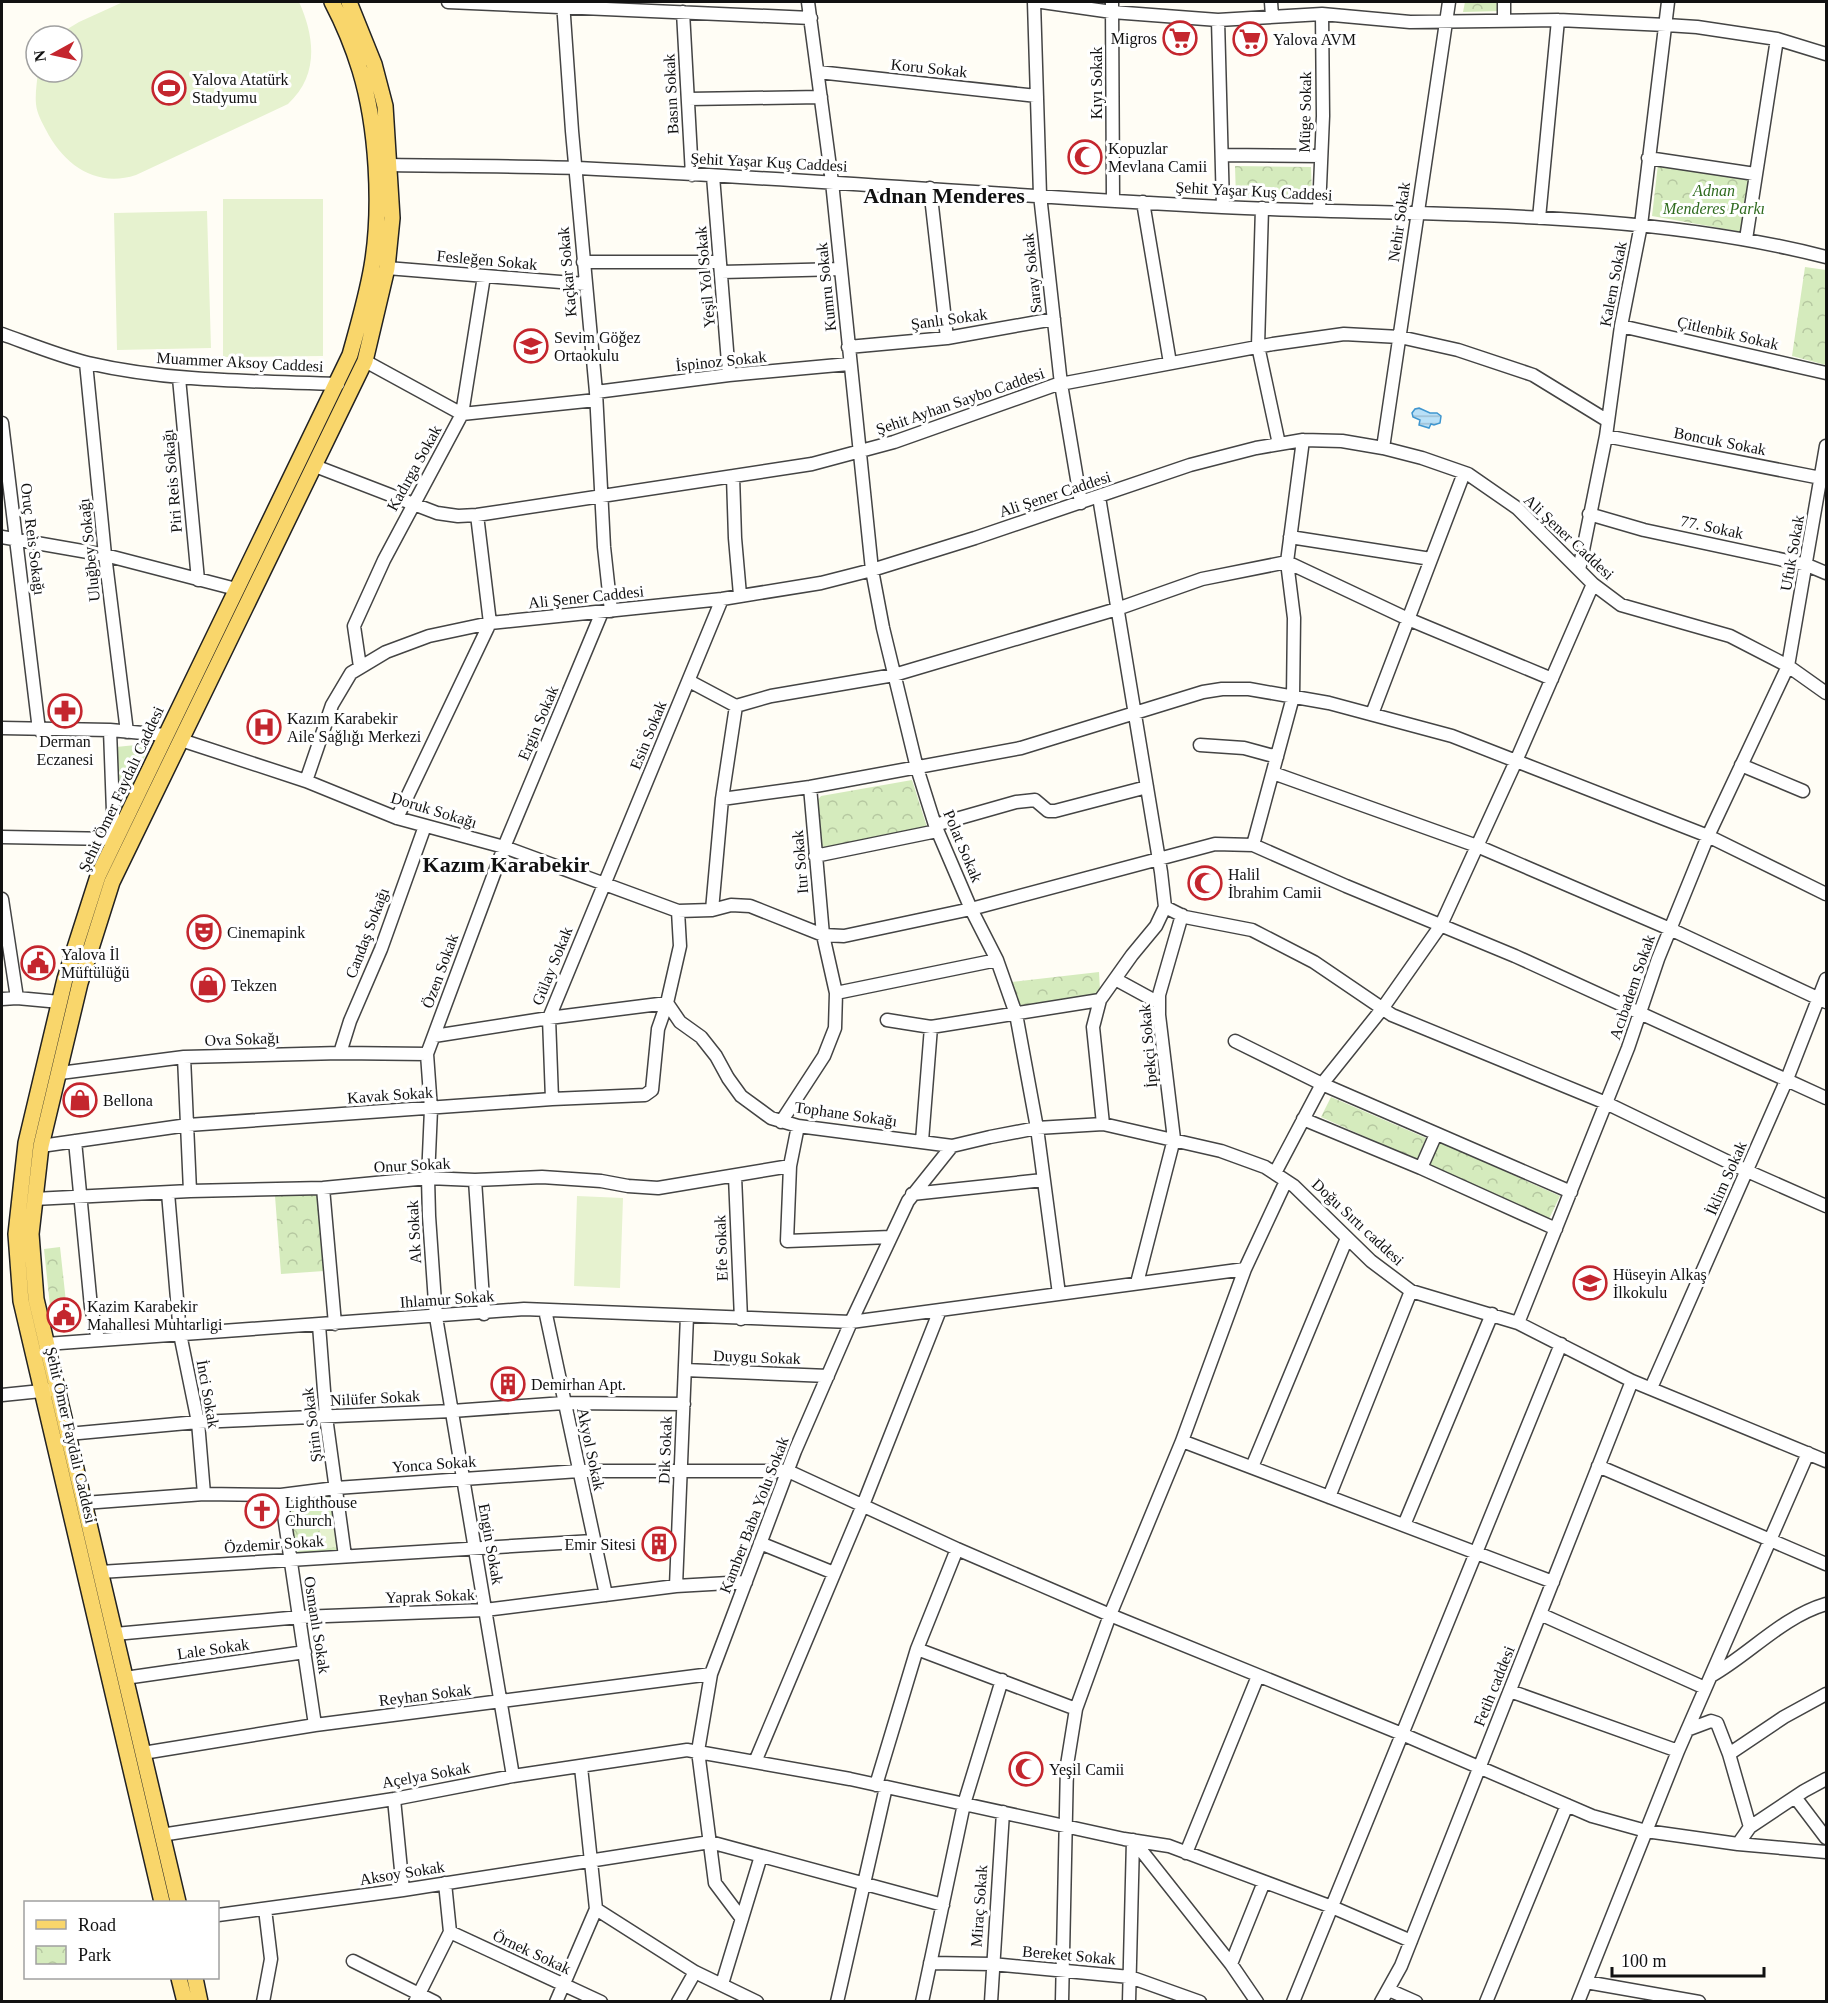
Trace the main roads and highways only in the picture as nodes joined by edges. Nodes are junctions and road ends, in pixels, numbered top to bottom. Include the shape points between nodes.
1 (332, 2) edge
2 (349, 2) edge
3 (382, 165) junction
4 (165, 735) junction
5 (181, 740) junction
6 (49, 1390) junction
7 (162, 1901) edge
8 (178, 1901) edge
9 (180, 1979) edge
10 (196, 1979) edge
11 (185, 2001) edge
12 (201, 2001) edge

1 - 3 main road, Şehit Ömer Faydalı Caddesi via 360,68
2 - 3 main road, Şehit Ömer Faydalı Caddesi via 374,64 385,106
3 - 4 main road, Şehit Ömer Faydalı Caddesi via 372,266 350,355
3 - 5 main road, Şehit Ömer Faydalı Caddesi via 393,218 387,268 365,361
4 - 5 main road
4 - 6 main road, Şehit Ömer Faydalı Caddesi via 98,876 65,979 26,1143 16,1234 21,1301
5 - 6 main road, Şehit Ömer Faydalı Caddesi via 112,882 80,983 41,1146 31,1234
6 - 7 main road, Şehit Ömer Faydalı Caddesi
6 - 8 main road, Şehit Ömer Faydalı Caddesi via 68,1434
9 - 11 main road
10 - 12 main road

